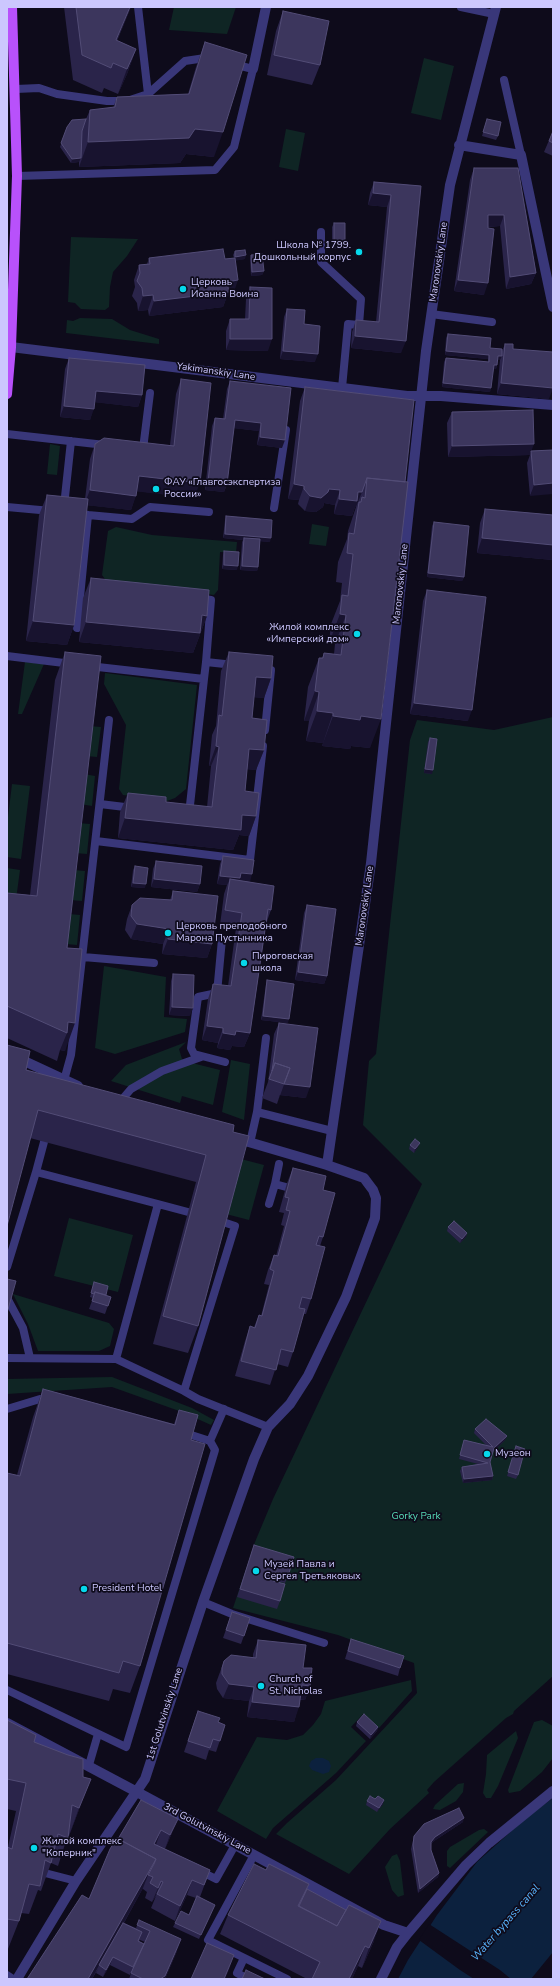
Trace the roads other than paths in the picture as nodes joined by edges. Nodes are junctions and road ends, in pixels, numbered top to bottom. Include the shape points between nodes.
1 (12, 7) edge
2 (138, 7) edge
3 (266, 7) edge
4 (461, 7) edge
5 (495, 11) edge
6 (253, 69) junction
7 (504, 80) dead end
8 (16, 89) junction
9 (148, 94) junction
10 (459, 145) junction
11 (521, 155) junction
12 (17, 176) junction
13 (321, 232) dead end
14 (553, 307) edge
15 (432, 314) junction
16 (492, 322) dead end
17 (11, 347) junction
18 (292, 382) junction
19 (342, 388) junction
20 (291, 392) edge
21 (150, 393) dead end
22 (7, 394) edge
23 (422, 397) junction
24 (553, 405) edge
25 (287, 422) edge
26 (7, 434) edge
27 (71, 441) junction
28 (114, 446) edge
29 (129, 448) edge
30 (7, 507) edge
31 (274, 508) dead end
32 (64, 512) junction
33 (209, 512) dead end
34 (88, 515) junction
35 (188, 597) edge
36 (77, 628) edge
37 (7, 656) edge
38 (206, 662) junction
39 (242, 666) edge
40 (264, 669) edge
41 (204, 679) junction
42 (109, 720) dead end
43 (100, 804) junction
44 (143, 809) edge
45 (182, 813) edge
46 (96, 842) junction
47 (222, 939) dead end
48 (82, 957) junction
49 (154, 963) dead end
50 (266, 1038) dead end
51 (7, 1053) edge
52 (201, 1057) junction
53 (225, 1062) dead end
54 (64, 1080) junction
55 (85, 1088) edge
56 (59, 1092) edge
57 (115, 1101) joint
58 (133, 1107) edge
59 (257, 1112) junction
60 (332, 1131) junction
61 (227, 1136) edge
62 (44, 1142) dead end
63 (250, 1143) junction
64 (279, 1164) dead end
65 (327, 1165) junction
66 (36, 1172) junction
67 (275, 1184) junction
68 (286, 1187) edge
69 (158, 1204) junction
70 (269, 1204) dead end
71 (188, 1212) dead end
72 (223, 1222) edge
73 (7, 1267) edge
74 (7, 1298) edge
75 (7, 1358) edge
76 (30, 1358) junction
77 (116, 1359) junction
78 (184, 1390) junction
79 (56, 1402) edge
80 (7, 1409) edge
81 (224, 1409) junction
82 (268, 1427) junction
83 (172, 1429) edge
84 (210, 1441) junction
85 (203, 1602) junction
86 (324, 1643) dead end
87 (7, 1690) edge
88 (7, 1723) edge
89 (98, 1734) junction
90 (89, 1765) junction
91 (553, 1791) edge
92 (138, 1792) junction
93 (235, 1845) junction
94 (254, 1855) junction
95 (190, 1866) edge
96 (45, 1873) edge
97 (76, 1881) junction
98 (408, 1934) junction
99 (244, 1958) junction
100 (7, 1975) edge
101 (13, 1979) edge
102 (17, 1979) edge
103 (248, 1979) edge
104 (288, 1979) edge
105 (381, 1979) edge

1 - 8 main road
2 - 9 lane
3 - 6 street
4 - 5 lane
5 - 10 street, Maronovskiy Lane
6 - 9 lane via 205,58 185,61
6 - 12 lane via 234,147 215,170
7 - 11 lane
8 - 9 lane via 39,88 57,94 108,101 127,101
8 - 12 main road
10 - 11 street
10 - 15 street, Maronovskiy Lane via 450,185
11 - 14 street
12 - 17 main road
13 - 19 lane via 320,262 360,299 359,325 348,324
15 - 16 lane
15 - 23 street, Maronovskiy Lane
17 - 18 street, Yakimanskiy Lane
17 - 22 main road
18 - 19 street, Yakimanskiy Lane
18 - 20 lane
19 - 23 street, Yakimanskiy Lane
21 - 29 lane via 143,449
23 - 24 street, Yakimanskiy Lane via 441,396
23 - 60 street, Maronovskiy Lane via 371,863
25 - 31 lane
26 - 27 lane
27 - 28 lane
27 - 32 lane
30 - 32 lane
32 - 34 lane
33 - 34 lane via 150,507 132,519
34 - 36 lane via 85,585
35 - 38 lane via 211,600
37 - 41 lane
38 - 39 lane
38 - 41 lane
40 - 46 lane via 271,670 250,860
41 - 45 lane via 189,814
42 - 43 lane
43 - 44 lane
43 - 46 lane
46 - 48 lane
47 - 52 lane via 217,992 198,997 191,1048 194,1054
48 - 49 lane
48 - 54 lane via 70,1055
50 - 59 lane
51 - 54 street
52 - 53 lane
52 - 57 lane via 162,1071
54 - 55 street
54 - 56 lane
57 - 58 street
59 - 60 lane
59 - 63 lane
60 - 65 street, Maronovskiy Lane
61 - 63 street
62 - 66 lane
63 - 65 street
64 - 67 lane
65 - 82 street via 364,1178 374,1190 376,1218 346,1297 308,1376 290,1404
66 - 69 lane
66 - 73 lane
67 - 68 lane
67 - 70 lane
69 - 71 lane
69 - 77 lane
72 - 78 lane via 235,1226
74 - 76 lane via 23,1328
75 - 76 lane
76 - 77 lane
77 - 78 lane
78 - 81 lane via 198,1399
79 - 80 lane via 40,1399
81 - 82 lane
81 - 84 lane
82 - 85 street, 1st Golutvinskiy Lane
83 - 84 lane
84 - 89 lane via 215,1450 126,1747
85 - 86 lane via 232,1614
85 - 92 street, 1st Golutvinskiy Lane
87 - 89 lane
88 - 90 street, 3rd Golutvinskiy Lane
89 - 90 lane
90 - 92 street, 3rd Golutvinskiy Lane
91 - 98 street via 485,1847 461,1871
92 - 93 street, 3rd Golutvinskiy Lane
92 - 97 street, 1st Golutvinskiy Lane via 117,1818
93 - 94 street, 3rd Golutvinskiy Lane
93 - 95 lane via 216,1879
94 - 98 street, 3rd Golutvinskiy Lane via 384,1925
94 - 99 lane via 208,1940
96 - 97 lane
97 - 102 street, 1st Golutvinskiy Lane
98 - 105 street
99 - 103 lane via 237,1974
99 - 104 lane
100 - 101 lane

